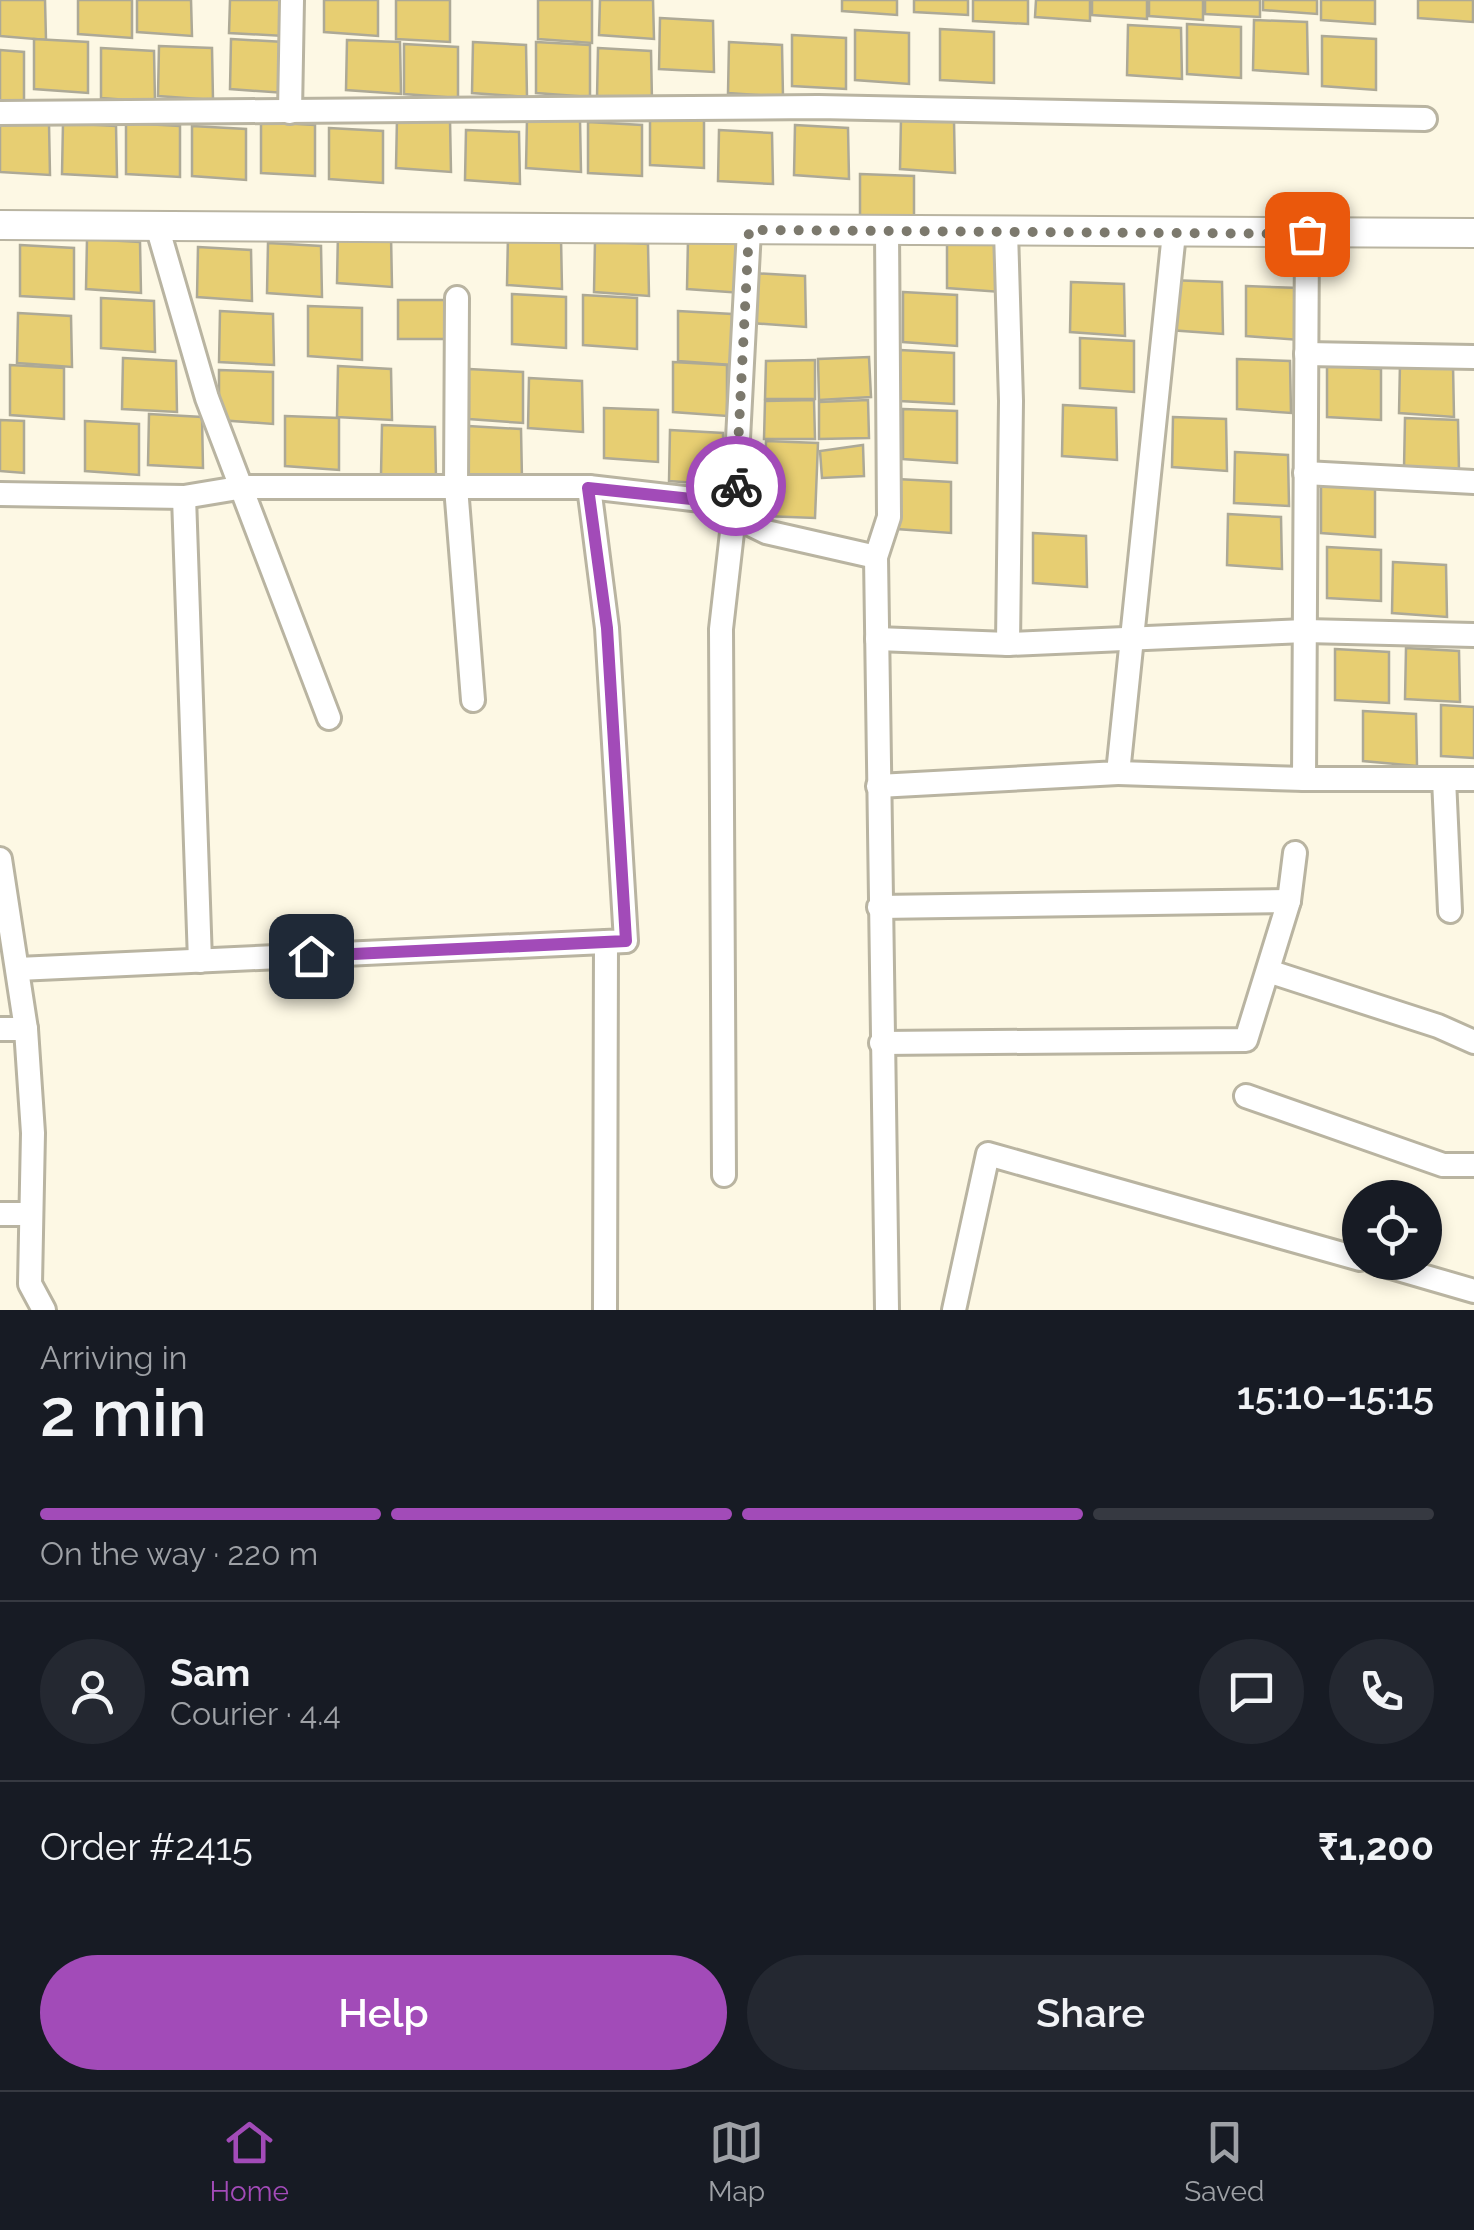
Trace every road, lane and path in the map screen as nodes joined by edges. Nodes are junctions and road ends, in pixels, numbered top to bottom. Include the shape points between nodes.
1 (292, 0) edge
2 (290, 112) junction
3 (0, 113) edge
4 (1425, 119) dead end
5 (0, 225) edge
6 (157, 226) junction
7 (749, 230) junction
8 (887, 231) junction
9 (1006, 232) junction
10 (1174, 233) junction
11 (1307, 234) junction
12 (1474, 234) edge
13 (457, 298) dead end
14 (1306, 354) junction
15 (1474, 356) edge
16 (1306, 473) junction
17 (1474, 482) edge
18 (244, 488) junction
19 (456, 488) junction
20 (588, 488) junction
21 (0, 494) edge
22 (184, 497) junction
23 (734, 515) junction
24 (876, 557) junction
25 (1305, 631) junction
26 (1474, 635) edge
27 (877, 639) junction
28 (1131, 641) junction
29 (1008, 644) junction
30 (473, 700) dead end
31 (329, 718) dead end
32 (1118, 773) junction
33 (1444, 779) junction
34 (1474, 779) edge
35 (1304, 780) junction
36 (878, 786) junction
37 (1295, 854) dead end
38 (0, 859) edge
39 (1289, 901) junction
40 (878, 907) junction
41 (1450, 912) dead end
42 (606, 942) junction
43 (200, 961) junction
44 (18, 969) junction
45 (1268, 971) junction
46 (0, 1029) edge
47 (26, 1029) junction
48 (1474, 1042) edge
49 (881, 1043) junction
50 (1246, 1096) dead end
51 (1474, 1165) edge
52 (724, 1175) dead end
53 (0, 1214) edge
54 (30, 1214) junction
55 (1342, 1254) edge
56 (1436, 1280) edge
57 (30, 1284) junction
58 (1474, 1291) edge
59 (22, 1310) edge
60 (44, 1310) edge
61 (606, 1310) edge
62 (887, 1310) edge
63 (954, 1310) edge

1 - 2 street
2 - 3 street
2 - 4 street via 818,107
5 - 6 street
6 - 7 street
6 - 18 street via 207,398
7 - 8 street
7 - 23 street
8 - 9 street
8 - 24 street via 889,517
9 - 10 street
9 - 29 street
10 - 11 street
10 - 28 street
11 - 12 street
11 - 14 street
13 - 19 street
14 - 15 street
14 - 16 street
16 - 17 street
16 - 25 street
18 - 19 street
18 - 22 street
18 - 31 street
19 - 20 street
19 - 30 street
20 - 23 street via 701,500
20 - 42 street via 607,628 626,941
21 - 22 street
22 - 43 street
23 - 24 street via 766,532
23 - 52 street via 721,629
24 - 27 street
25 - 26 street
25 - 28 street
25 - 35 street
27 - 29 street
27 - 36 street
28 - 29 street
28 - 32 street
32 - 35 street
32 - 36 street
33 - 34 street
33 - 35 street
33 - 41 street
36 - 40 street
37 - 39 street
38 - 44 street
39 - 40 street
39 - 45 street
40 - 49 street
42 - 43 street
42 - 61 street
43 - 44 street
44 - 47 street
45 - 48 street
45 - 49 street via 1246,1040
46 - 47 street
47 - 54 street
49 - 62 street
50 - 51 street via 1443,1165
53 - 54 street
54 - 57 street
55 - 63 street via 988,1154
56 - 58 street
57 - 59 street
57 - 60 street

